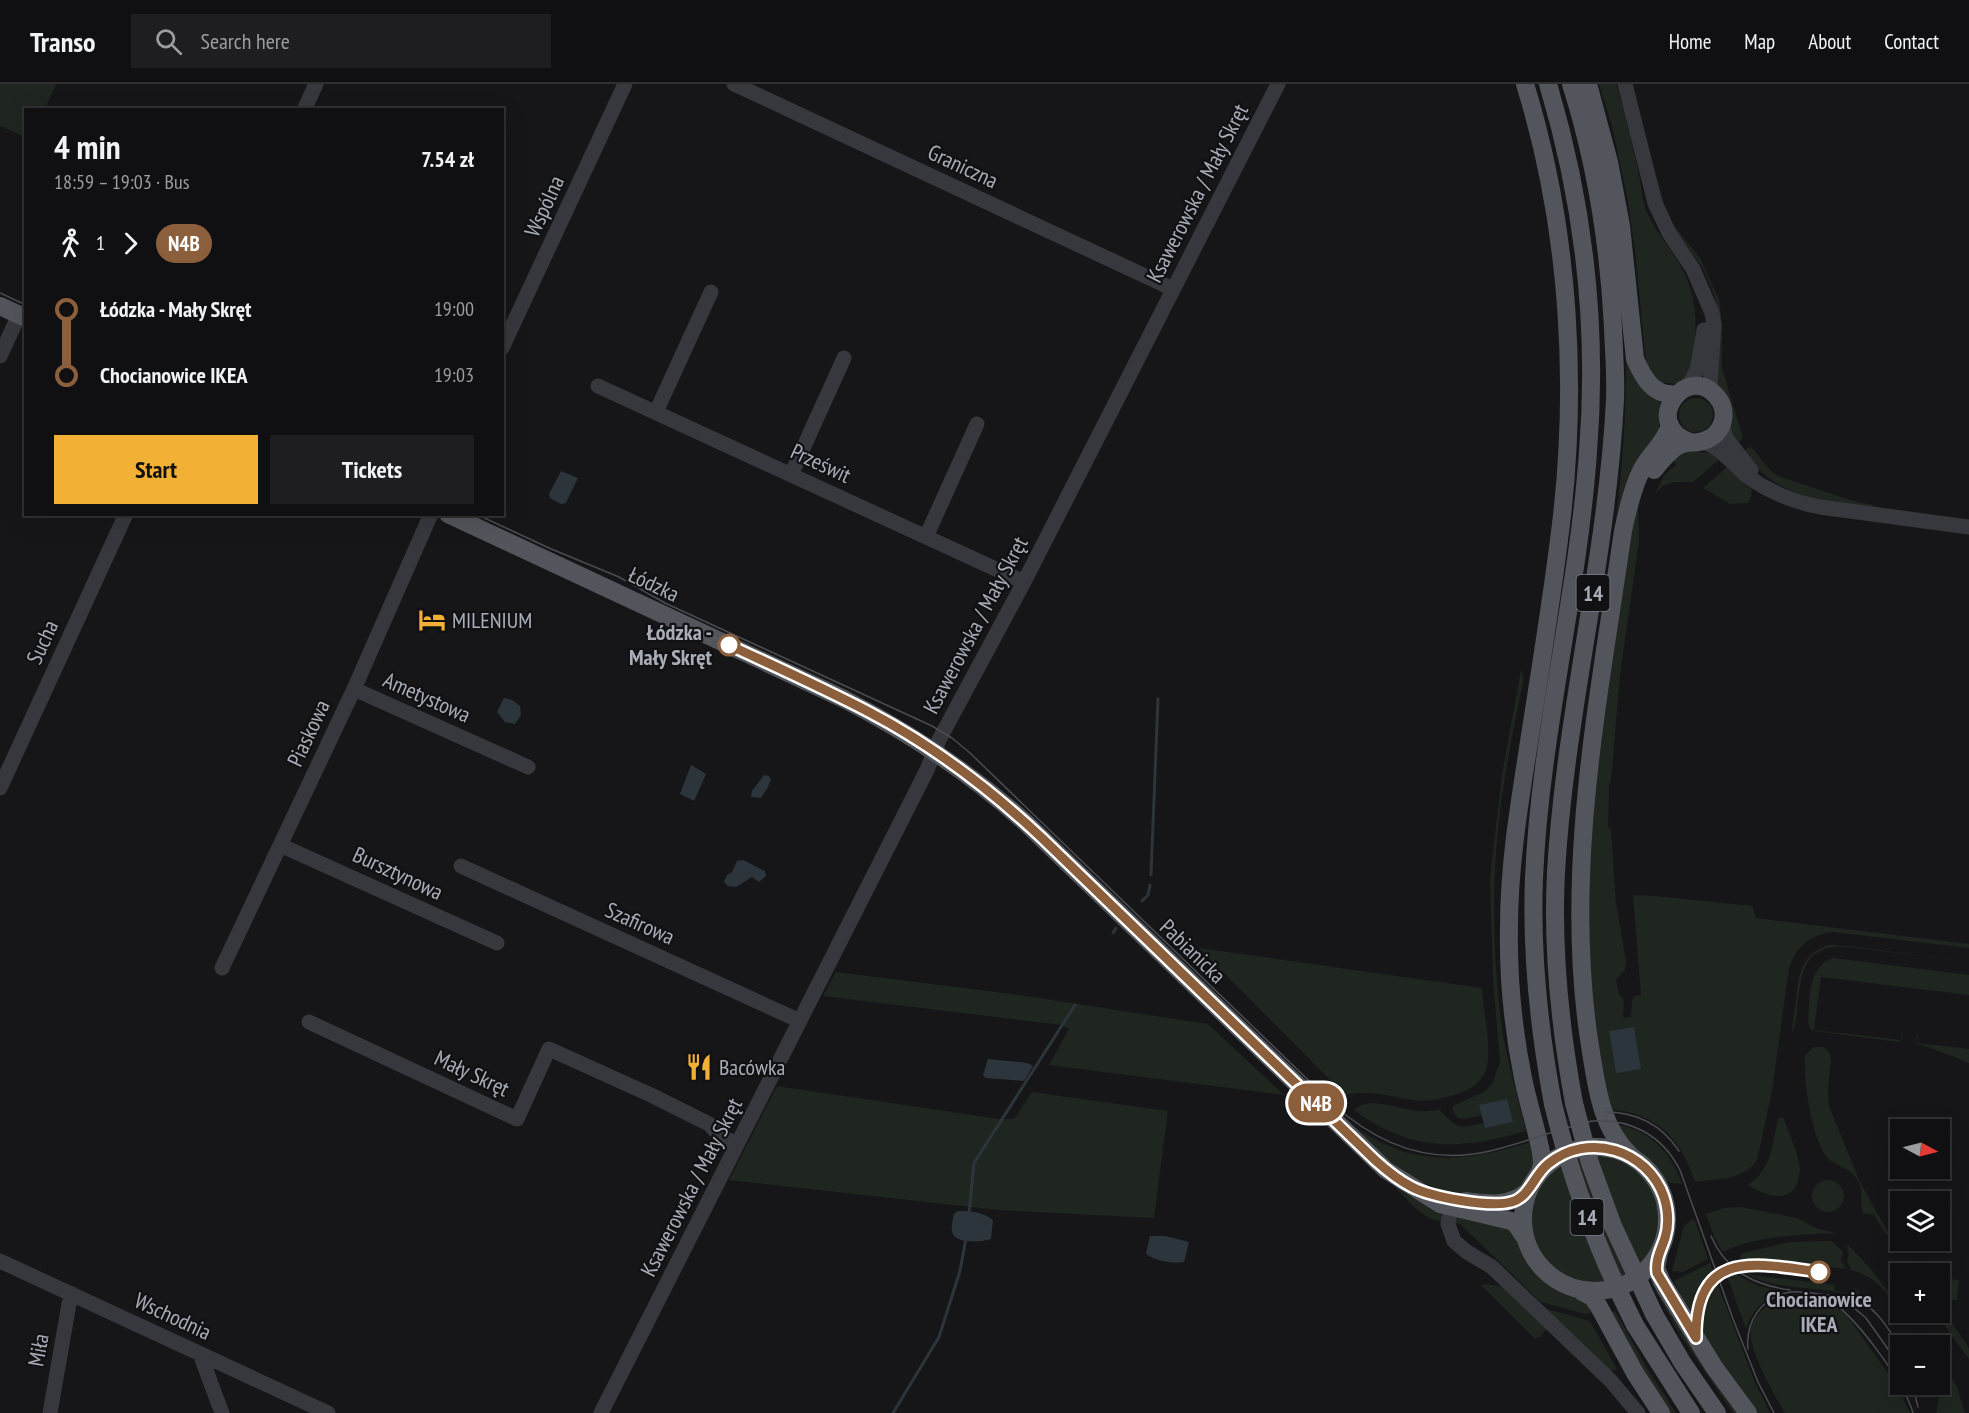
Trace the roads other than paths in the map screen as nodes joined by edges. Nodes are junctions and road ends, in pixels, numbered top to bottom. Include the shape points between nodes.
1 (316, 84) edge
2 (625, 84) edge
3 (734, 84) edge
4 (1278, 84) edge
5 (1525, 84) edge
6 (1548, 84) edge
7 (1571, 84) edge
8 (1588, 84) edge
9 (1625, 84) edge
10 (305, 108) edge
11 (1173, 289) junction
12 (711, 292) dead end
13 (1707, 304) junction
14 (0, 306) edge
15 (22, 316) edge
16 (504, 344) edge
17 (0, 356) edge
18 (844, 358) dead end
19 (598, 386) dead end
20 (1682, 390) junction
21 (1714, 393) junction
22 (656, 412) junction
23 (977, 424) dead end
24 (1722, 424) junction
25 (1670, 425) junction
26 (1696, 442) junction
27 (791, 475) junction
28 (1636, 488) junction
29 (1777, 494) junction
30 (125, 516) edge
31 (430, 516) edge
32 (451, 516) edge
33 (1969, 527) edge
34 (926, 537) junction
35 (1024, 582) junction
36 (354, 689) junction
37 (934, 752) junction
38 (528, 766) dead end
39 (0, 788) edge
40 (280, 845) junction
41 (461, 866) dead end
42 (497, 943) dead end
43 (222, 968) dead end
44 (800, 1021) junction
45 (309, 1022) dead end
46 (1601, 1107) junction
47 (737, 1144) junction
48 (1578, 1149) junction
49 (1631, 1156) junction
50 (1540, 1172) junction
51 (1415, 1189) junction
52 (1527, 1192) junction
53 (1450, 1207) junction
54 (1523, 1235) junction
55 (1659, 1253) junction
56 (0, 1261) edge
57 (1581, 1291) junction
58 (72, 1294) junction
59 (200, 1354) junction
60 (50, 1413) edge
61 (222, 1413) edge
62 (328, 1413) edge
63 (601, 1413) edge
64 (1638, 1413) edge
65 (1661, 1413) edge
66 (1691, 1413) edge
67 (1718, 1413) edge
68 (1748, 1413) edge

1 - 10 street
2 - 16 street, Wspólna
3 - 11 street, Graniczna
4 - 11 street, Ksawerowska / Mały Skręt
5 - 50 main road via 1536,120 1557,234 1569,394 1559,538 1509,902 1509,962 1516,1036 1541,1152
6 - 66 main road, 14, bridge via 1566,150 1583,240 1591,346 1583,507 1534,877 1538,1003 1553,1104 1582,1206 1635,1325
7 - 67 main road, 14, bridge via 1595,174 1606,236 1615,399 1603,525 1566,774 1556,873 1561,1023 1574,1103 1612,1227 1654,1314
8 - 20 main road via 1621,226 1635,359 1655,390 1670,395
9 - 13 street via 1655,203 1693,269
11 - 35 street, Ksawerowska / Mały Skręt
12 - 22 street
13 - 20 street via 1697,370
13 - 21 street via 1714,325 1710,386
14 - 15 main road
15 - 17 street
18 - 27 street
19 - 22 street, Prześwit
20 - 21 main road via 1702,387
20 - 25 main road via 1669,405
21 - 24 main road via 1724,410
22 - 27 street, Prześwit
23 - 34 street
24 - 26 main road via 1715,435
24 - 29 street via 1726,438 1751,471
25 - 26 main road via 1678,436
25 - 28 main road via 1643,466
26 - 28 main road via 1675,448
26 - 29 street via 1716,448 1749,477
27 - 34 street, Prześwit
28 - 46 main road via 1623,531 1591,748 1581,848 1583,994
29 - 33 street via 1814,506
30 - 39 street, Sucha
31 - 36 street, Piaskowa
32 - 37 main road, Łódzka via 844,699
34 - 35 street, Prześwit
35 - 37 street, Ksawerowska / Mały Skręt
36 - 38 street, Ametystowa
36 - 40 street, Piaskowa
37 - 44 street, Ksawerowska / Mały Skręt
37 - 51 main road, Pabianicka via 988,790 1027,824 1375,1160
40 - 42 street, Bursztynowa
40 - 43 street, Piaskowa
41 - 44 street, Szafirowa
44 - 47 street, Ksawerowska / Mały Skręt
45 - 47 street, Mały Skręt via 517,1119 549,1049 709,1124 720,1136
46 - 48 main road via 1597,1128
46 - 49 main road via 1613,1135
47 - 63 street, Ksawerowska / Mały Skręt
48 - 49 main road via 1599,1147
48 - 50 main road via 1559,1156
49 - 55 main road via 1652,1175 1663,1196 1668,1216
50 - 52 main road
51 - 52 main road, Pabianicka via 1488,1203 1512,1202
51 - 53 main road, Pabianicka
52 - 54 main road
53 - 54 main road, Pabianicka via 1507,1219
53 - 64 street via 1448,1224 1454,1241 1492,1267 1610,1380
54 - 57 main road via 1543,1270 1562,1284
55 - 57 main road via 1627,1283 1605,1291
55 - 68 main road via 1656,1268 1662,1282 1714,1367
56 - 58 street, Wschodnia
57 - 65 main road via 1598,1305
58 - 59 street, Wschodnia
58 - 60 street, Miła
59 - 61 street
59 - 62 street, Wschodnia

